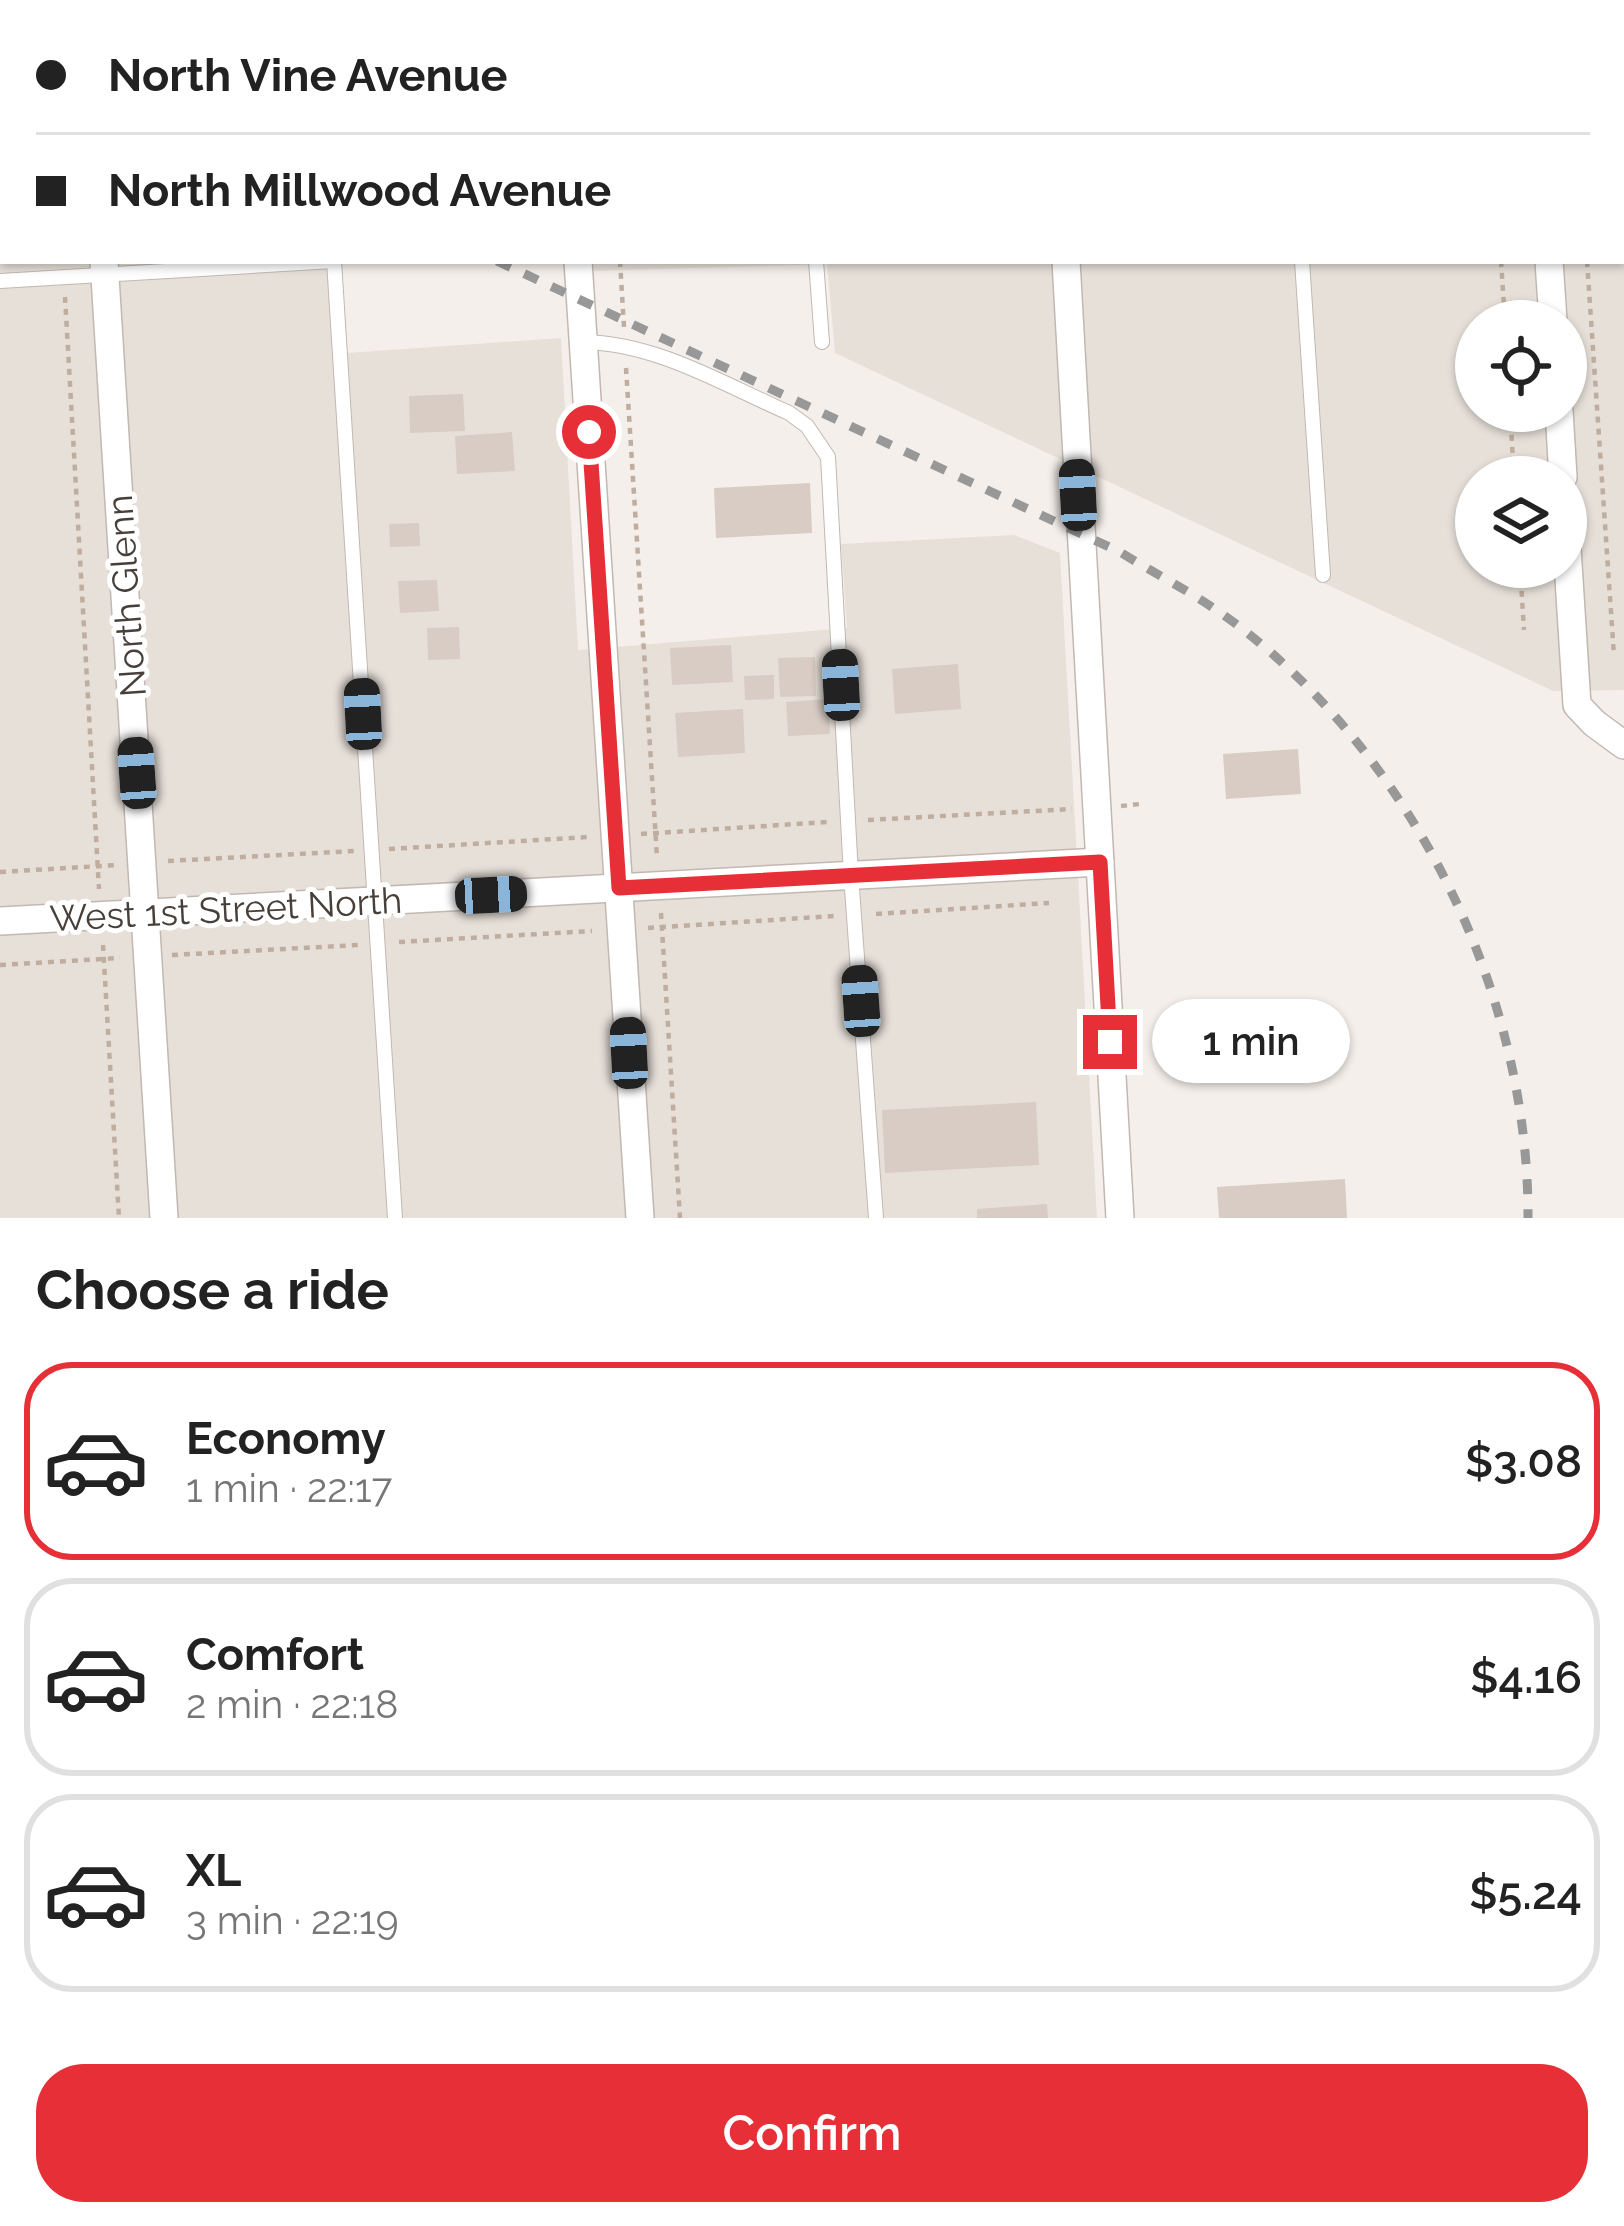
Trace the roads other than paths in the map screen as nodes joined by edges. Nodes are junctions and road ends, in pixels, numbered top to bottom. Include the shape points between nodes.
1 (236, 264) edge
2 (334, 264) edge
3 (578, 264) edge
4 (816, 264) edge
5 (1066, 264) edge
6 (1302, 264) edge
7 (1550, 264) edge
8 (105, 268) edge
9 (0, 281) edge
10 (1552, 300) edge
11 (583, 342) junction
12 (822, 342) dead end
13 (1323, 574) dead end
14 (1569, 588) edge
15 (1624, 745) edge
16 (1100, 862) junction
17 (851, 875) junction
18 (619, 888) junction
19 (375, 901) junction
20 (147, 913) junction
21 (0, 921) edge
22 (164, 1218) edge
23 (395, 1218) edge
24 (640, 1218) edge
25 (876, 1218) edge
26 (1120, 1218) edge

1 - 8 lane
2 - 19 lane
3 - 11 street
4 - 12 lane
5 - 16 street
6 - 13 lane
7 - 10 street
8 - 9 lane
8 - 20 street, North Glenn
11 - 17 lane via 652,353 789,413 828,457
11 - 18 street
14 - 15 street via 1577,705
16 - 17 street, West 1st Street North
16 - 26 street
17 - 18 street, West 1st Street North
17 - 25 lane
18 - 19 street, West 1st Street North
18 - 24 street
19 - 20 street, West 1st Street North
19 - 23 lane
20 - 21 street, West 1st Street North
20 - 22 street, North Glenn

